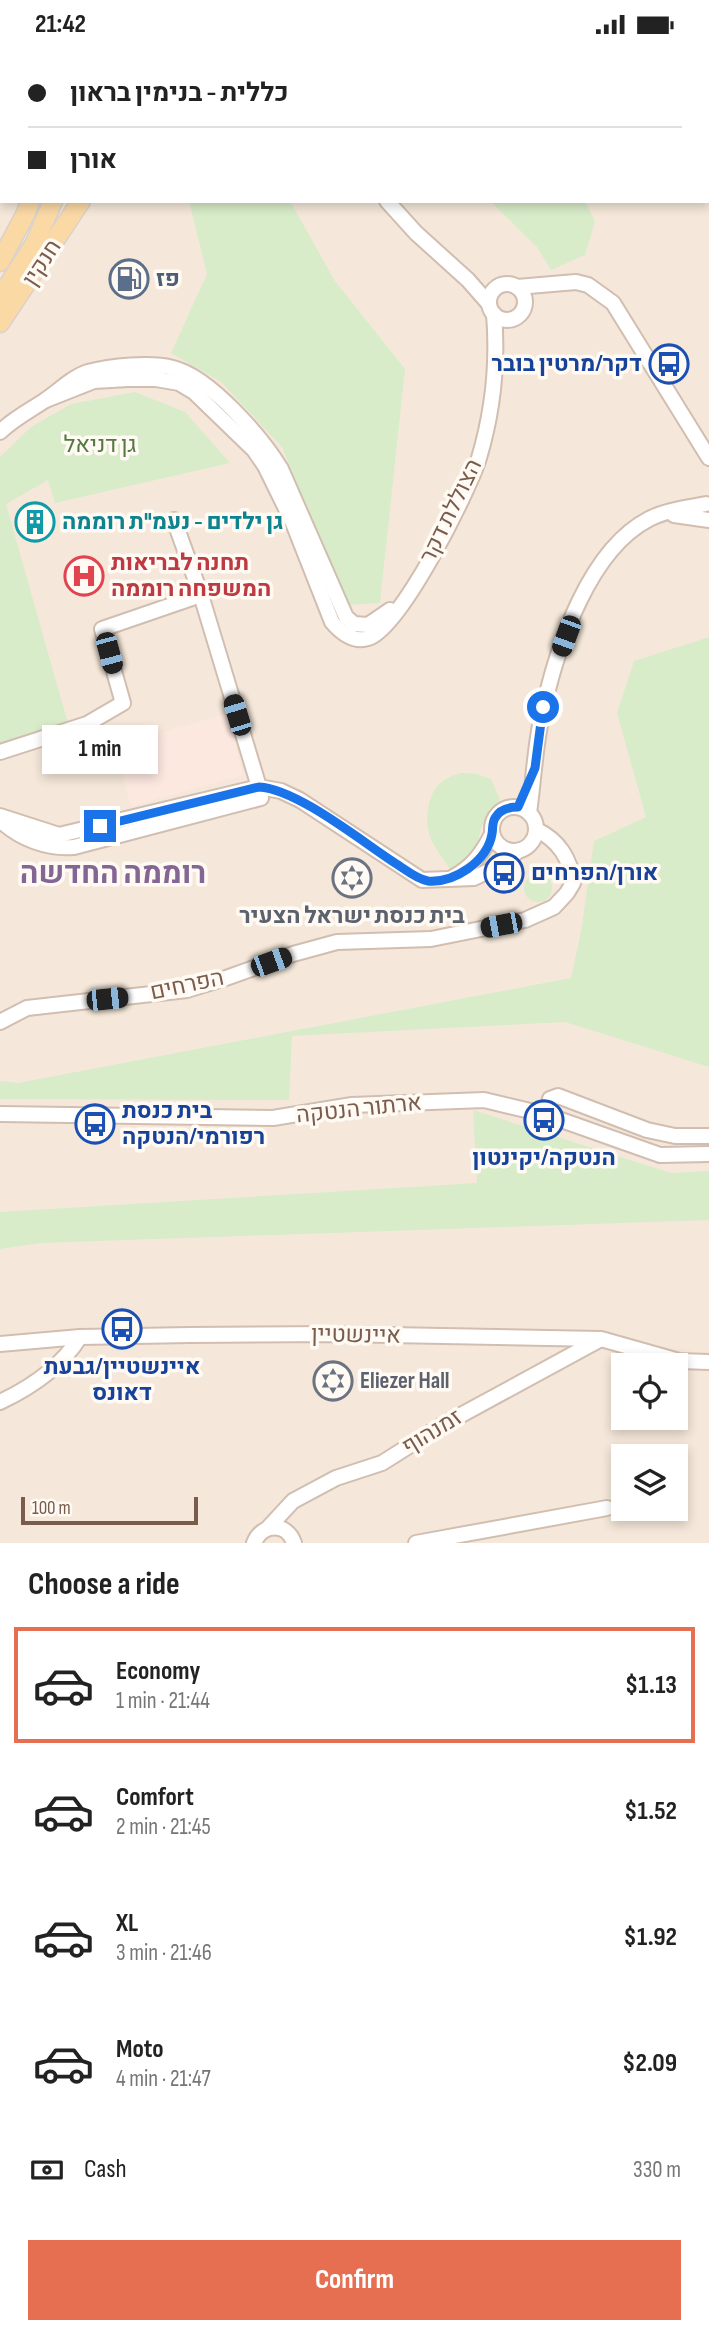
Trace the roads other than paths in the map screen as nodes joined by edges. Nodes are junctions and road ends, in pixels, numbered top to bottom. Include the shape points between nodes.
1 (53, 203) edge
2 (80, 203) edge
3 (389, 203) edge
4 (28, 207) edge
5 (0, 232) edge
6 (1, 258) edge
7 (18, 271) junction
8 (468, 280) junction
9 (555, 284) junction
10 (517, 286) junction
11 (495, 289) junction
12 (0, 298) edge
13 (524, 308) junction
14 (492, 309) junction
15 (511, 319) junction
16 (0, 323) edge
17 (497, 351) junction
18 (0, 432) edge
19 (709, 458) edge
20 (708, 509) edge
21 (174, 520) dead end
22 (201, 595) junction
23 (0, 752) edge
24 (256, 793) junction
25 (524, 810) junction
26 (0, 818) edge
27 (537, 830) junction
28 (18, 833) junction
29 (492, 834) junction
30 (0, 838) edge
31 (522, 849) junction
32 (561, 851) junction
33 (447, 880) junction
34 (0, 1021) edge
35 (0, 1114) edge
36 (547, 1115) junction
37 (709, 1136) edge
38 (709, 1154) edge
39 (80, 1337) junction
40 (601, 1339) junction
41 (0, 1344) edge
42 (709, 1362) edge
43 (0, 1402) edge
44 (607, 1508) dead end
45 (268, 1528) junction
46 (254, 1543) edge
47 (294, 1543) edge
48 (416, 1543) edge

1 - 7 main road
2 - 16 main road, חנקין
3 - 8 street
4 - 5 main road via 8,230
4 - 6 main road
6 - 7 street
7 - 12 main road
8 - 11 street
8 - 14 street
9 - 10 street
9 - 13 street
9 - 19 street via 588,285 613,303
10 - 11 street
10 - 13 street via 524,296
11 - 14 street via 489,298
13 - 15 street
14 - 15 street via 499,318
14 - 17 street, הצוללת דקר
15 - 17 street, הצוללת דקר
17 - 18 street, הצוללת דקר via 479,458 466,491 413,587 383,617 368,625 354,624 346,617 272,453 230,408 187,374 174,368 117,367 86,373
20 - 25 street via 662,513 646,520 595,572 580,601 543,707
21 - 22 street
22 - 23 street via 102,628 123,703 87,724
22 - 24 street
24 - 26 street via 59,835
24 - 28 street via 74,847 56,849
24 - 33 street via 281,791 422,880
25 - 27 street
25 - 29 street via 505,809 492,824
26 - 28 street
27 - 31 street via 534,840
27 - 32 street, הפרחים
28 - 30 street
29 - 31 street via 506,850
29 - 33 street via 472,865
31 - 32 street via 544,845
31 - 33 street via 474,878
32 - 34 street, הפרחים via 570,866 571,888 554,907 525,920 431,939 337,942 187,989 27,1008
35 - 36 street, ארתור הנטקה via 273,1118 352,1105 484,1100
36 - 37 street via 550,1099 558,1096 647,1130
36 - 38 street, ארתור הנטקה via 660,1155
39 - 40 street, איינשטיין via 336,1334
39 - 41 street, איינשטיין
39 - 43 street via 67,1358
40 - 42 street, איינשטיין via 679,1361
40 - 45 street, זמנהוף via 382,1463 336,1478 293,1501
44 - 48 street
45 - 46 street, זמנהוף
45 - 47 street via 283,1529

